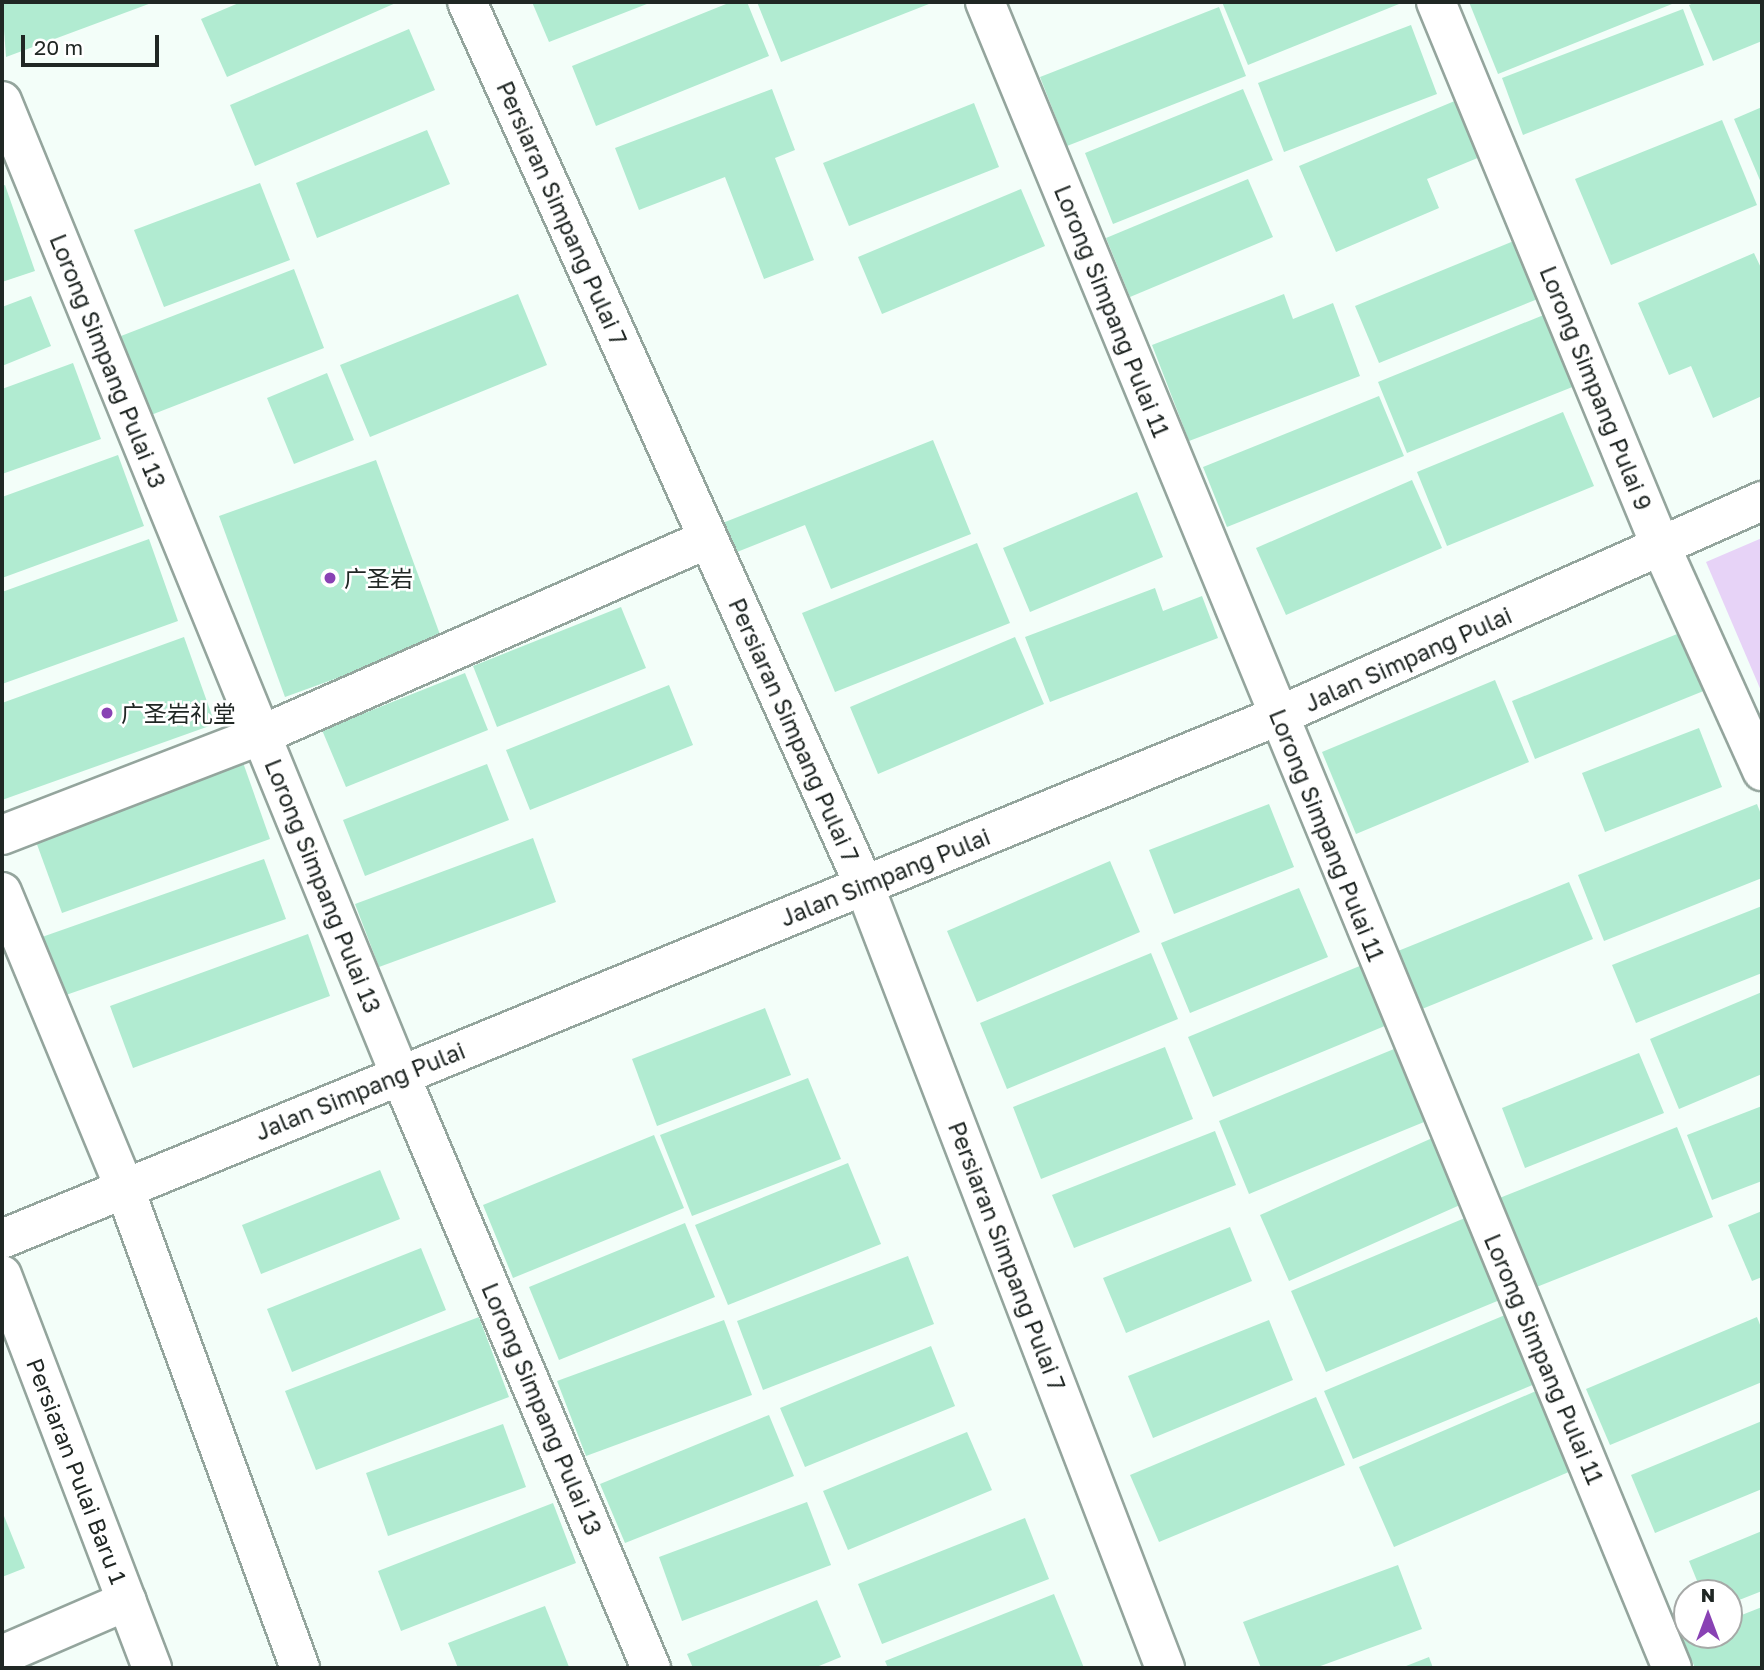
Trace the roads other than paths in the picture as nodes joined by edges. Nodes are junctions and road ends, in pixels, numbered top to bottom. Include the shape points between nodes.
1 (467, 2) edge
2 (985, 2) edge
3 (1436, 2) edge
4 (2, 101) edge
5 (1762, 501) edge
6 (709, 538) junction
7 (1661, 547) junction
8 (1278, 716) junction
9 (261, 735) junction
10 (1762, 771) edge
11 (2, 835) edge
12 (864, 886) junction
13 (2, 892) edge
14 (400, 1075) junction
15 (124, 1187) junction
16 (2, 1239) edge
17 (2, 1275) edge
18 (127, 1601) junction
19 (2, 1655) edge
20 (152, 1668) edge
21 (300, 1668) edge
22 (651, 1668) edge
23 (1165, 1668) edge
24 (1672, 1668) edge

1 - 6 street, Persiaran Simpang Pulai 7
2 - 8 street, Lorong Simpang Pulai 11
3 - 7 street, Lorong Simpang Pulai 9
4 - 9 street, Lorong Simpang Pulai 13
5 - 7 street, Jalan Simpang Pulai
6 - 9 street
6 - 12 street, Persiaran Simpang Pulai 7
7 - 8 street, Jalan Simpang Pulai
7 - 10 street, Lorong Simpang Pulai 9
8 - 12 street, Jalan Simpang Pulai
8 - 24 street, Lorong Simpang Pulai 11
9 - 11 street
9 - 14 street, Lorong Simpang Pulai 13
12 - 14 street, Jalan Simpang Pulai
12 - 23 street, Persiaran Simpang Pulai 7
13 - 15 street
14 - 15 street, Jalan Simpang Pulai
14 - 22 street, Lorong Simpang Pulai 13
15 - 16 street, Jalan Simpang Pulai
15 - 21 street
17 - 18 street, Persiaran Pulai Baru 1
18 - 19 street
18 - 20 street, Persiaran Pulai Baru 1

